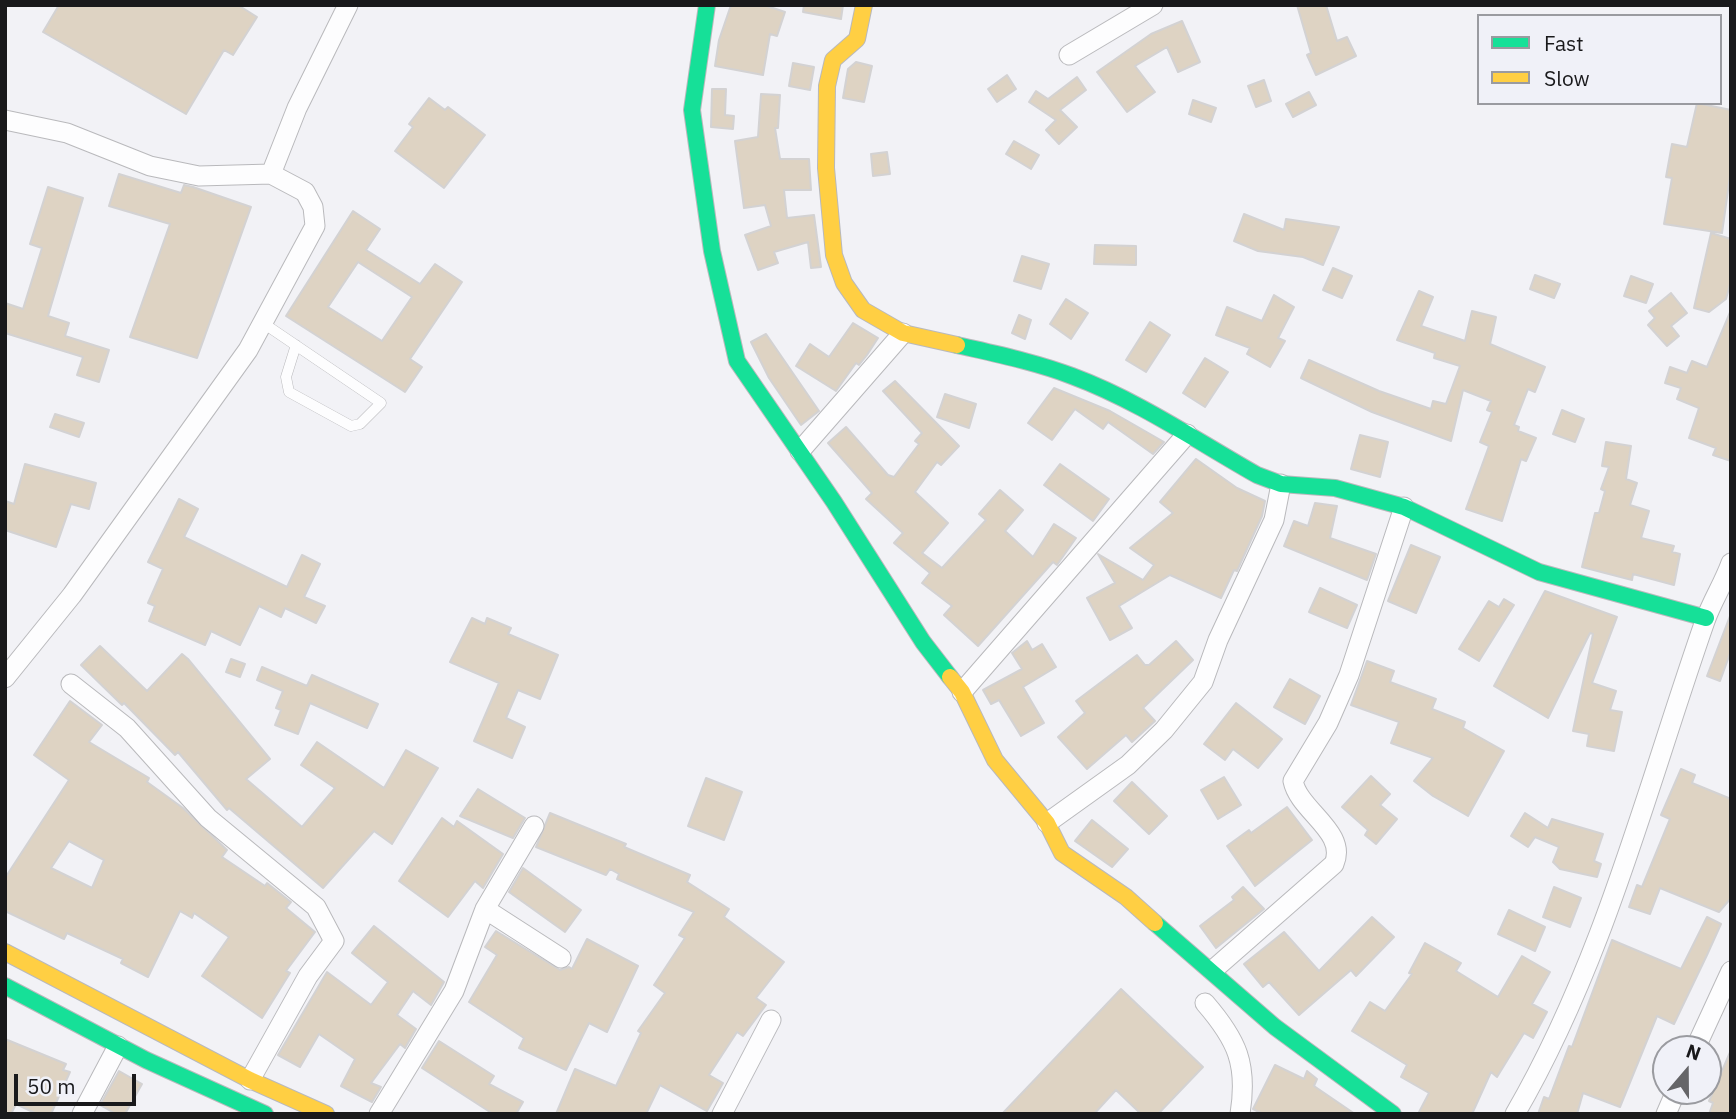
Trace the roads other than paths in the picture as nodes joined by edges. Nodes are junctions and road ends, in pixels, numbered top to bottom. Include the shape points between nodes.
1 (348, 5) edge
2 (707, 5) edge
3 (864, 5) edge
4 (1153, 5) edge
5 (1069, 55) dead end
6 (5, 120) edge
7 (271, 174) junction
8 (263, 323) junction
9 (903, 333) junction
10 (296, 345) junction
11 (1187, 434) junction
12 (800, 452) junction
13 (1281, 484) junction
14 (1404, 507) junction
15 (1731, 563) edge
16 (1706, 618) junction
17 (5, 678) edge
18 (71, 684) dead end
19 (962, 692) junction
20 (1047, 823) junction
21 (534, 826) dead end
22 (485, 909) junction
23 (5, 952) edge
24 (561, 958) dead end
25 (1213, 970) junction
26 (1728, 982) edge
27 (5, 986) edge
28 (1205, 1003) dead end
29 (771, 1020) dead end
30 (1702, 1035) edge
31 (118, 1045) junction
32 (250, 1080) junction
33 (82, 1114) edge
34 (265, 1114) edge
35 (326, 1114) edge
36 (379, 1114) edge
37 (722, 1114) edge
38 (1240, 1114) edge
39 (1393, 1114) edge
40 (1515, 1114) edge

1 - 7 street via 297,108
2 - 12 street via 692,110 724,315 737,360
3 - 9 street via 857,39 833,60 827,86 826,168 834,255 844,283 863,310
4 - 5 street
6 - 7 street via 67,134 150,166 198,176
7 - 8 street via 305,192 315,226
8 - 10 lane
8 - 17 street via 80,584
9 - 11 street via 1072,376
9 - 12 street
10 - 10 lane via 286,377 289,392 351,426 360,424 380,403
11 - 13 street via 1247,470
11 - 19 street
12 - 19 street via 923,642
13 - 14 street via 1335,488
13 - 20 street via 1274,520 1203,682 1128,765
14 - 16 street via 1539,572
14 - 25 street via 1349,675 1328,723 1293,780 1301,800 1339,853 1334,864
15 - 16 street
16 - 40 street via 1643,814 1581,977 1537,1077
18 - 32 street via 127,727 208,818 316,907 331,932 331,949 308,976
19 - 20 street via 995,760
20 - 25 street via 1062,853 1126,897
21 - 22 street
22 - 24 street
22 - 36 street via 454,990
23 - 32 street
25 - 39 street via 1275,1027
26 - 30 street
27 - 31 street
28 - 38 street via 1229,1031 1239,1056 1244,1089
29 - 37 street
31 - 33 street
31 - 34 street
32 - 35 street

